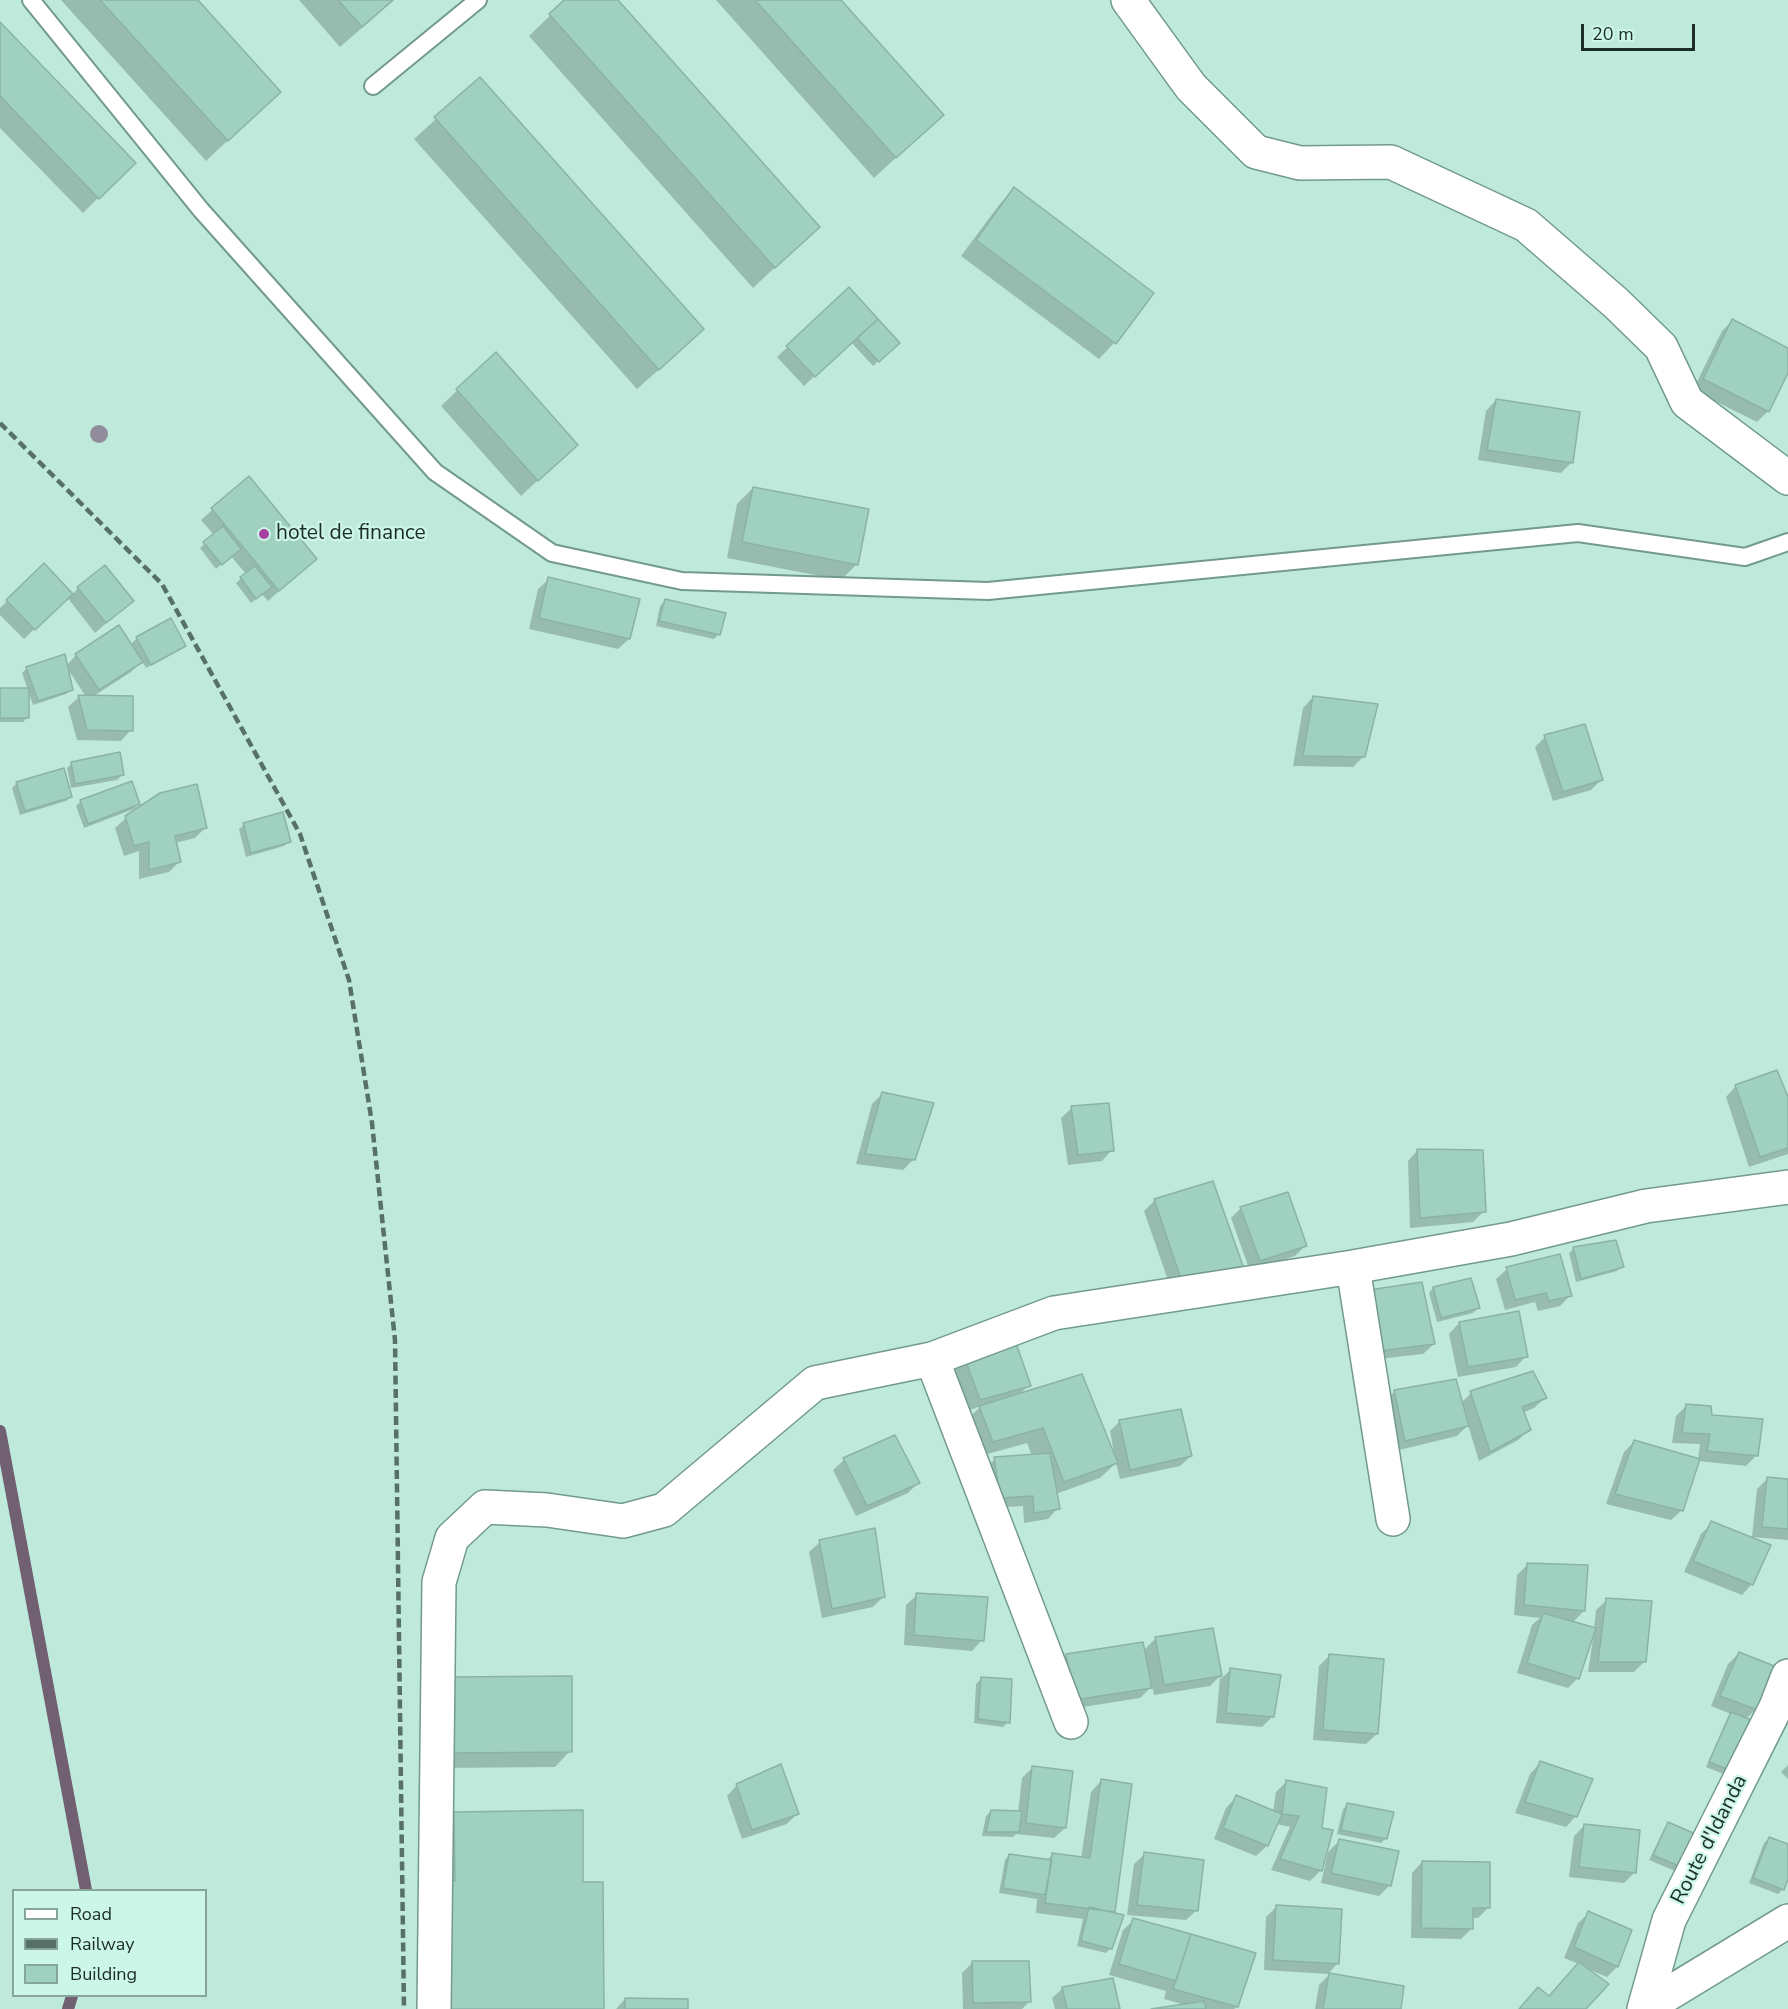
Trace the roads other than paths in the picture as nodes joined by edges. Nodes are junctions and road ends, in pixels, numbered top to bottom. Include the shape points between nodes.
1 (31, 0) edge
2 (478, 0) edge
3 (1128, 0) edge
4 (374, 86) dead end
5 (1788, 478) edge
6 (1788, 542) edge
7 (1788, 1187) edge
8 (1353, 1267) junction
9 (932, 1359) junction
10 (1393, 1519) dead end
11 (1788, 1676) edge
12 (1782, 1712) edge
13 (1071, 1722) dead end
14 (1788, 1921) edge
15 (1644, 2008) edge
16 (434, 2009) edge

1 - 6 lane via 201,210 435,472 552,553 682,581 988,591 1578,533 1745,557
2 - 4 lane
3 - 5 street via 1191,87 1256,152 1300,164 1391,162 1526,225 1661,347 1687,402
7 - 8 street via 1646,1206 1510,1239
8 - 9 street via 1054,1313
8 - 10 street
9 - 13 street
9 - 16 street via 815,1383 664,1510 623,1521 547,1510 485,1508 452,1538 440,1582
11 - 12 street, Route d'Idanda
12 - 15 street, Route d'Idanda via 1669,1920
14 - 15 street

